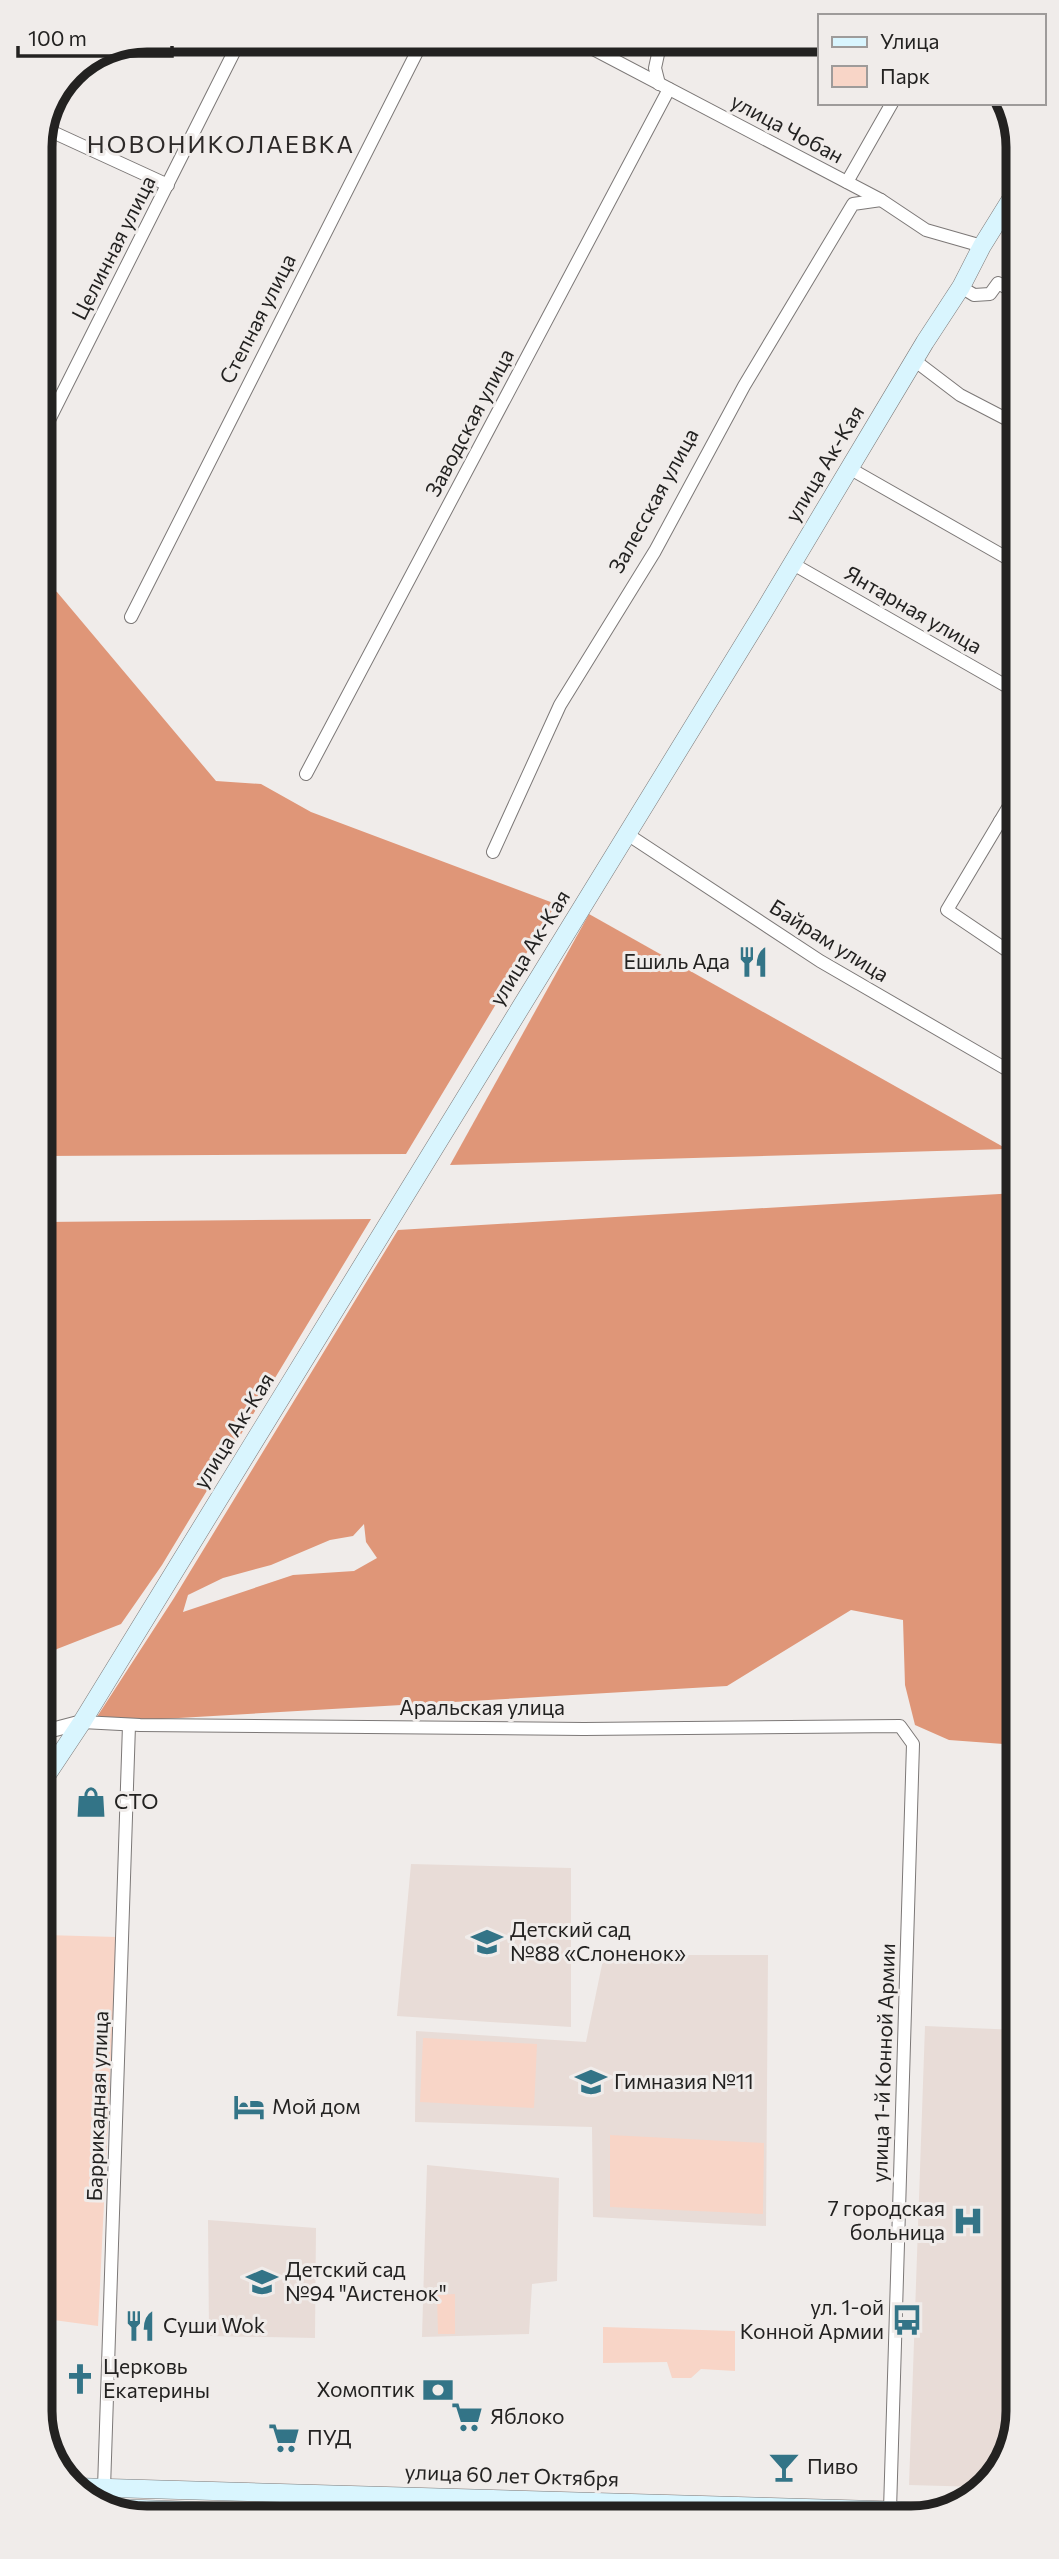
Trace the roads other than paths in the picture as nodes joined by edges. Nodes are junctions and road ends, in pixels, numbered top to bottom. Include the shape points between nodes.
1 (233, 52) edge
2 (417, 52) edge
3 (600, 53) edge
4 (658, 53) edge
5 (664, 87) junction
6 (891, 105) edge
7 (54, 133) edge
8 (847, 182) junction
9 (168, 186) junction
10 (881, 200) junction
11 (1006, 207) edge
12 (982, 246) junction
13 (961, 287) junction
14 (1006, 288) edge
15 (914, 360) junction
16 (53, 413) edge
17 (1006, 419) edge
18 (849, 468) junction
19 (1006, 557) edge
20 (793, 564) junction
21 (131, 617) dead end
22 (1006, 686) edge
23 (306, 774) dead end
24 (1006, 811) edge
25 (1000, 821) junction
26 (1006, 825) edge
27 (627, 834) junction
28 (493, 852) dead end
29 (1006, 950) edge
30 (1006, 1068) edge
31 (82, 1722) junction
32 (129, 1725) junction
33 (52, 1730) edge
34 (912, 1744) joint
35 (52, 1767) edge
36 (91, 2488) edge
37 (104, 2488) junction
38 (592, 2506) edge
39 (890, 2506) edge

1 - 9 street, Целинная улица
2 - 21 street, Степная улица
3 - 5 street, улица Чобан
4 - 5 street via 655,68
5 - 8 street, улица Чобан
5 - 23 street, Заводская улица
6 - 8 street
7 - 9 street
8 - 10 street, улица Чобан
9 - 16 street, Целинная улица
10 - 12 street, улица Чобан via 926,230
10 - 28 street, Залесская улица via 853,204 803,285 654,551 560,705
11 - 12 main road, улица Ак-Кая
12 - 13 main road, улица Ак-Кая
13 - 14 street via 974,295 990,294 998,283
13 - 15 main road, улица Ак-Кая
15 - 17 street via 960,395
15 - 18 main road, улица Ак-Кая
18 - 19 street
18 - 20 main road, улица Ак-Кая
20 - 22 street, Янтарная улица
20 - 27 main road, улица Ак-Кая
24 - 25 street
25 - 26 street
25 - 29 street via 947,910
27 - 30 street, Байрам улица via 820,961
27 - 31 main road, улица Ак-Кая
31 - 32 street, Аральская улица
31 - 33 street, Аральская улица
31 - 35 main road
32 - 34 street, Аральская улица via 900,1726
32 - 37 street, Баррикадная улица
34 - 39 street, улица 1-й Конной Армии
36 - 37 main road, улица 60 лет Октября
37 - 38 main road, улица 60 лет Октября

